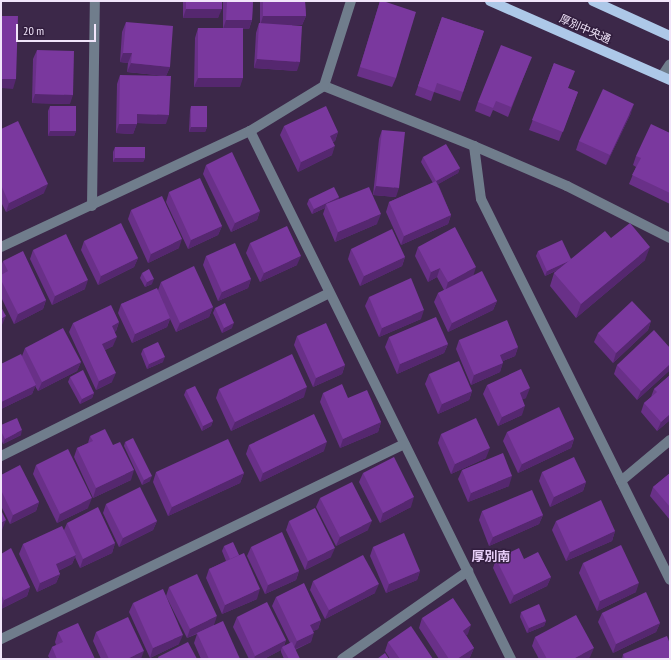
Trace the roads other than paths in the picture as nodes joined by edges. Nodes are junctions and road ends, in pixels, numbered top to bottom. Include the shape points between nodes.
1 (95, 1) edge
2 (351, 1) edge
3 (490, 1) edge
4 (593, 1) edge
5 (670, 36) edge
6 (670, 64) edge
7 (666, 78) edge
8 (324, 86) junction
9 (250, 131) junction
10 (474, 146) junction
11 (92, 206) junction
12 (670, 238) edge
13 (1, 247) edge
14 (329, 293) junction
15 (670, 440) edge
16 (404, 444) junction
17 (1, 456) edge
18 (621, 480) junction
19 (468, 571) junction
20 (670, 580) edge
21 (1, 639) edge
22 (342, 659) edge
23 (511, 659) edge

1 - 11 street
2 - 8 street
3 - 7 main road, 厚別中央通
4 - 5 main road
6 - 7 street
8 - 9 street
8 - 10 street
9 - 11 street
9 - 14 street
10 - 12 street via 568,186
10 - 18 street via 481,199
11 - 13 street
14 - 16 street
14 - 17 street
15 - 18 street
16 - 19 street
16 - 21 street
18 - 20 street
19 - 22 street
19 - 23 street

